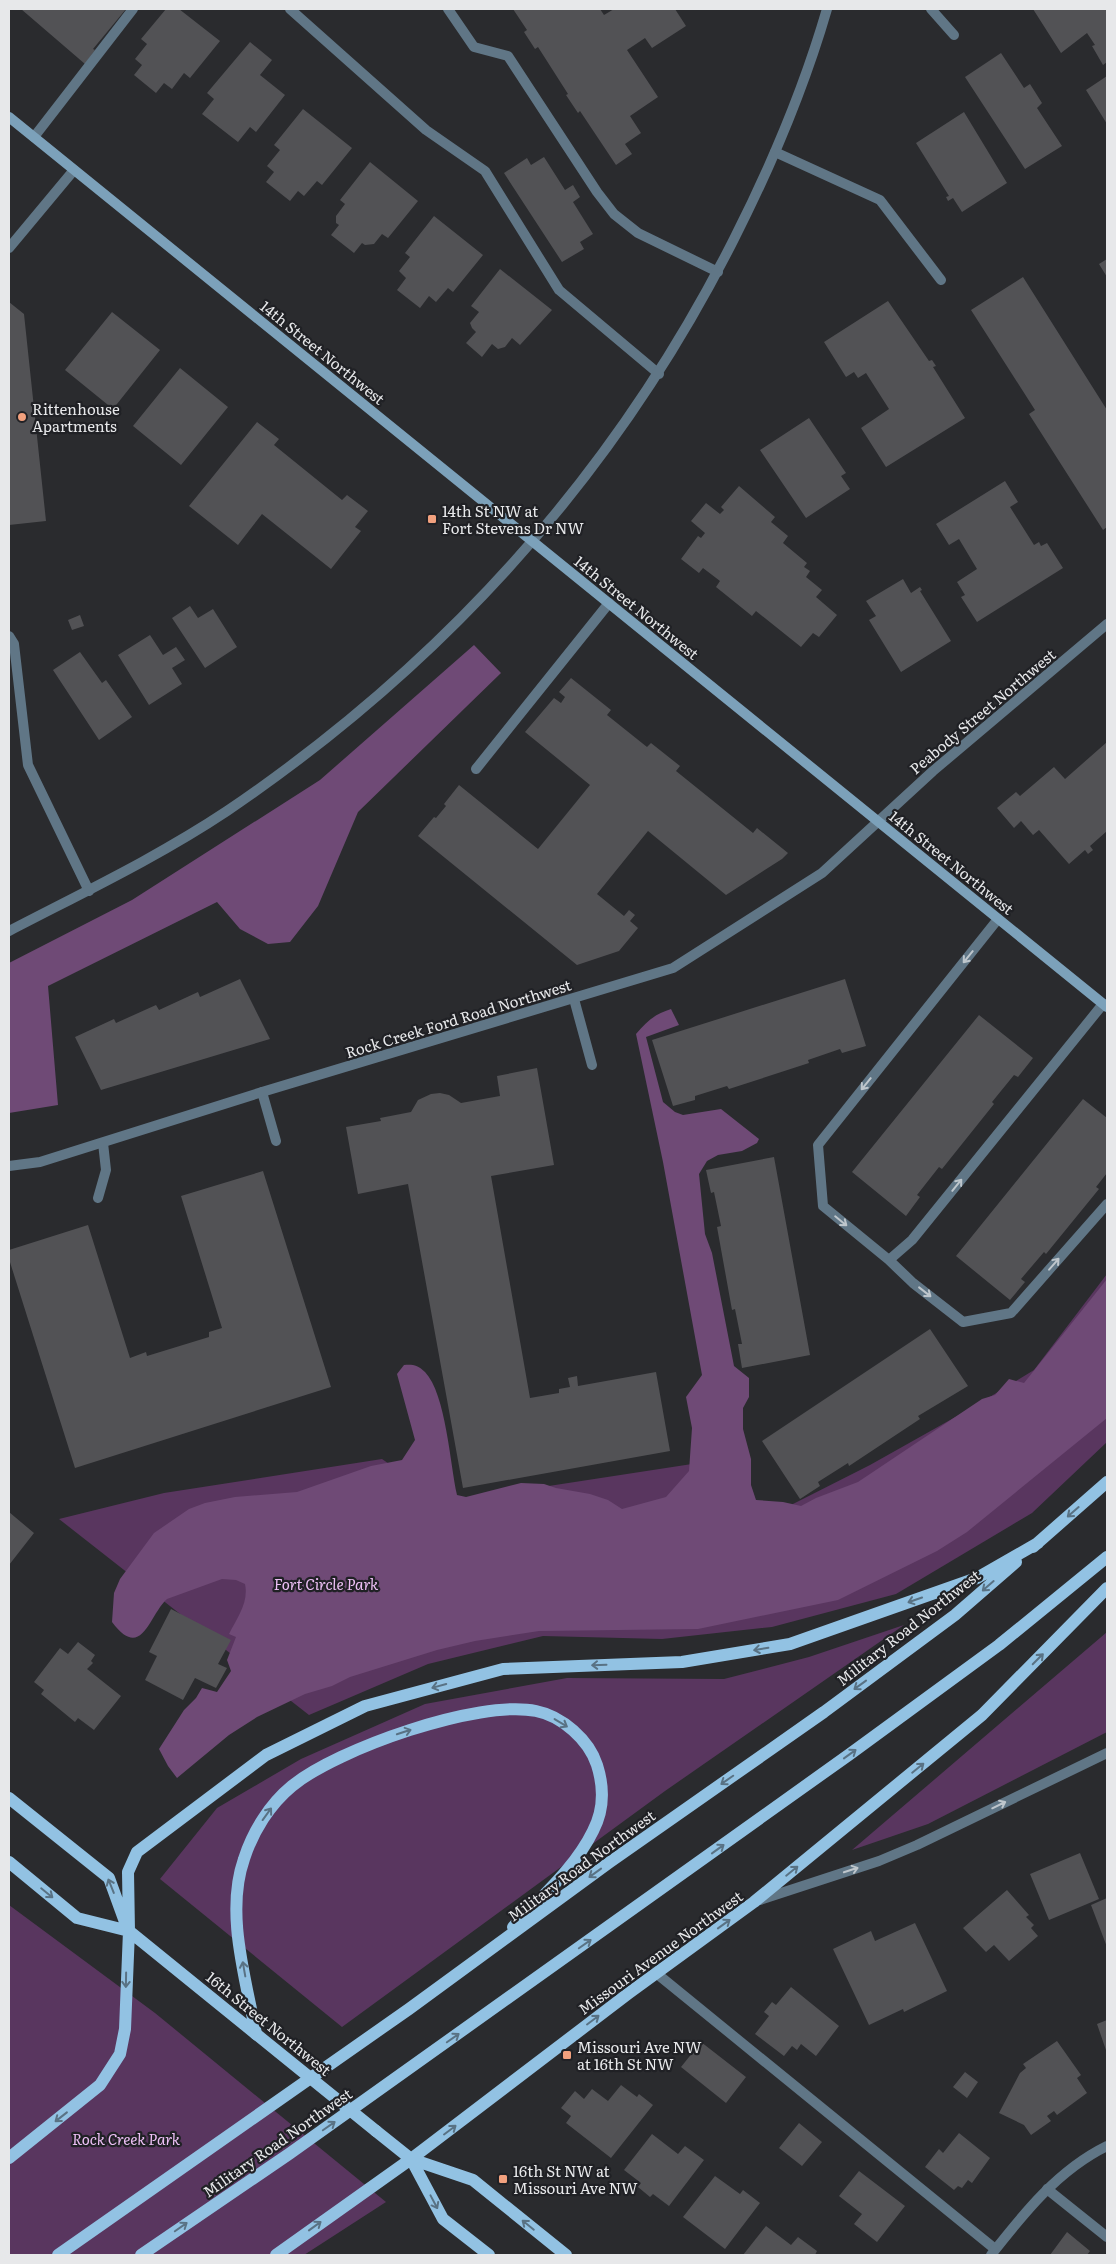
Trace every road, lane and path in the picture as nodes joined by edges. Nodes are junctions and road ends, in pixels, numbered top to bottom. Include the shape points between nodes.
1 (133, 9) edge
2 (290, 9) edge
3 (448, 9) edge
4 (827, 9) edge
5 (932, 9) edge
6 (954, 35) dead end
7 (9, 117) edge
8 (34, 137) junction
9 (775, 152) junction
10 (74, 170) junction
11 (9, 248) edge
12 (718, 272) junction
13 (941, 280) dead end
14 (659, 374) junction
15 (533, 542) junction
16 (609, 603) junction
17 (1107, 624) edge
18 (9, 636) edge
19 (476, 768) dead end
20 (879, 822) junction
21 (89, 890) junction
22 (998, 919) junction
23 (9, 931) edge
24 (574, 999) junction
25 (1105, 1006) edge
26 (592, 1065) dead end
27 (262, 1092) junction
28 (276, 1141) dead end
29 (103, 1143) junction
30 (9, 1166) edge
31 (98, 1198) dead end
32 (1107, 1204) edge
33 (889, 1260) junction
34 (1107, 1482) edge
35 (1038, 1543) junction
36 (1107, 1557) edge
37 (1107, 1588) edge
38 (1107, 1753) edge
39 (9, 1798) edge
40 (9, 1862) edge
41 (754, 1902) junction
42 (129, 1931) junction
43 (492, 1949) junction
44 (656, 1973) junction
45 (256, 2034) junction
46 (1107, 2146) edge
47 (9, 2158) edge
48 (411, 2159) junction
49 (1048, 2188) junction
50 (1107, 2237) edge
51 (993, 2252) edge
52 (58, 2255) edge
53 (141, 2255) edge
54 (276, 2255) edge
55 (489, 2255) edge
56 (566, 2255) edge

1 - 8 street
2 - 14 street via 426,130 485,171 560,290
3 - 12 street via 474,47 508,56 614,214 638,233
4 - 9 street
5 - 6 street
7 - 8 street, 14th Street Northwest
8 - 10 street, 14th Street Northwest
9 - 12 street
9 - 13 street via 880,200
10 - 11 street
10 - 15 street, 14th Street Northwest
12 - 14 street
14 - 15 street via 599,459
15 - 16 street, 14th Street Northwest
15 - 21 street via 427,652 317,745 224,813 154,856
16 - 19 street
16 - 20 street, 14th Street Northwest
17 - 20 street, Peabody Street Northwest via 933,771
18 - 21 street via 14,644 28,765
20 - 22 street, 14th Street Northwest
20 - 24 street, Rock Creek Ford Road Northwest via 822,873 673,968
21 - 23 street
22 - 25 street, 14th Street Northwest
22 -> 33 street via 818,1145 823,1206
24 - 26 street
24 - 27 street, Rock Creek Ford Road Northwest
33 -> 25 street via 912,1240
27 - 28 street
27 - 29 street, Rock Creek Ford Road Northwest
29 - 30 street, Rock Creek Ford Road Northwest via 40,1162
29 - 31 street via 106,1170
33 -> 32 street via 912,1283 964,1322 1011,1313
34 -> 35 main road, Military Road Northwest
35 -> 42 main road via 977,1578 790,1644 682,1662 503,1669 365,1706 266,1756 137,1852 128,1872
35 -> 43 main road, Military Road Northwest via 955,1616
53 -> 36 main road, Military Road Northwest via 289,2154 834,1766 999,1644
41 -> 37 main road via 982,1715
41 -> 38 street, Missouri Avenue Northwest via 887,1858
42 -> 39 main road via 109,1878
40 -> 42 main road, 16th Street Northwest via 76,1918
44 -> 41 main road, Missouri Avenue Northwest
42 - 45 main road, 16th Street Northwest
42 -> 47 main road via 125,2030 120,2054 91,2094
45 -> 43 main road via 238,1930 237,1884 249,1845 275,1802 312,1772 383,1740 438,1722 491,1710 538,1711 580,1736 593,1754 603,1791 601,1807 586,1845
43 - 52 main road, Military Road Northwest
48 -> 44 main road, Missouri Avenue Northwest
44 - 51 street
45 - 48 main road, 16th Street Northwest, bridge
46 - 49 street
54 -> 48 main road, Missouri Avenue Northwest
48 -> 55 main road, 16th Street Northwest via 443,2219
56 -> 48 main road, 16th Street Northwest via 473,2180
49 - 50 street
49 - 51 street

